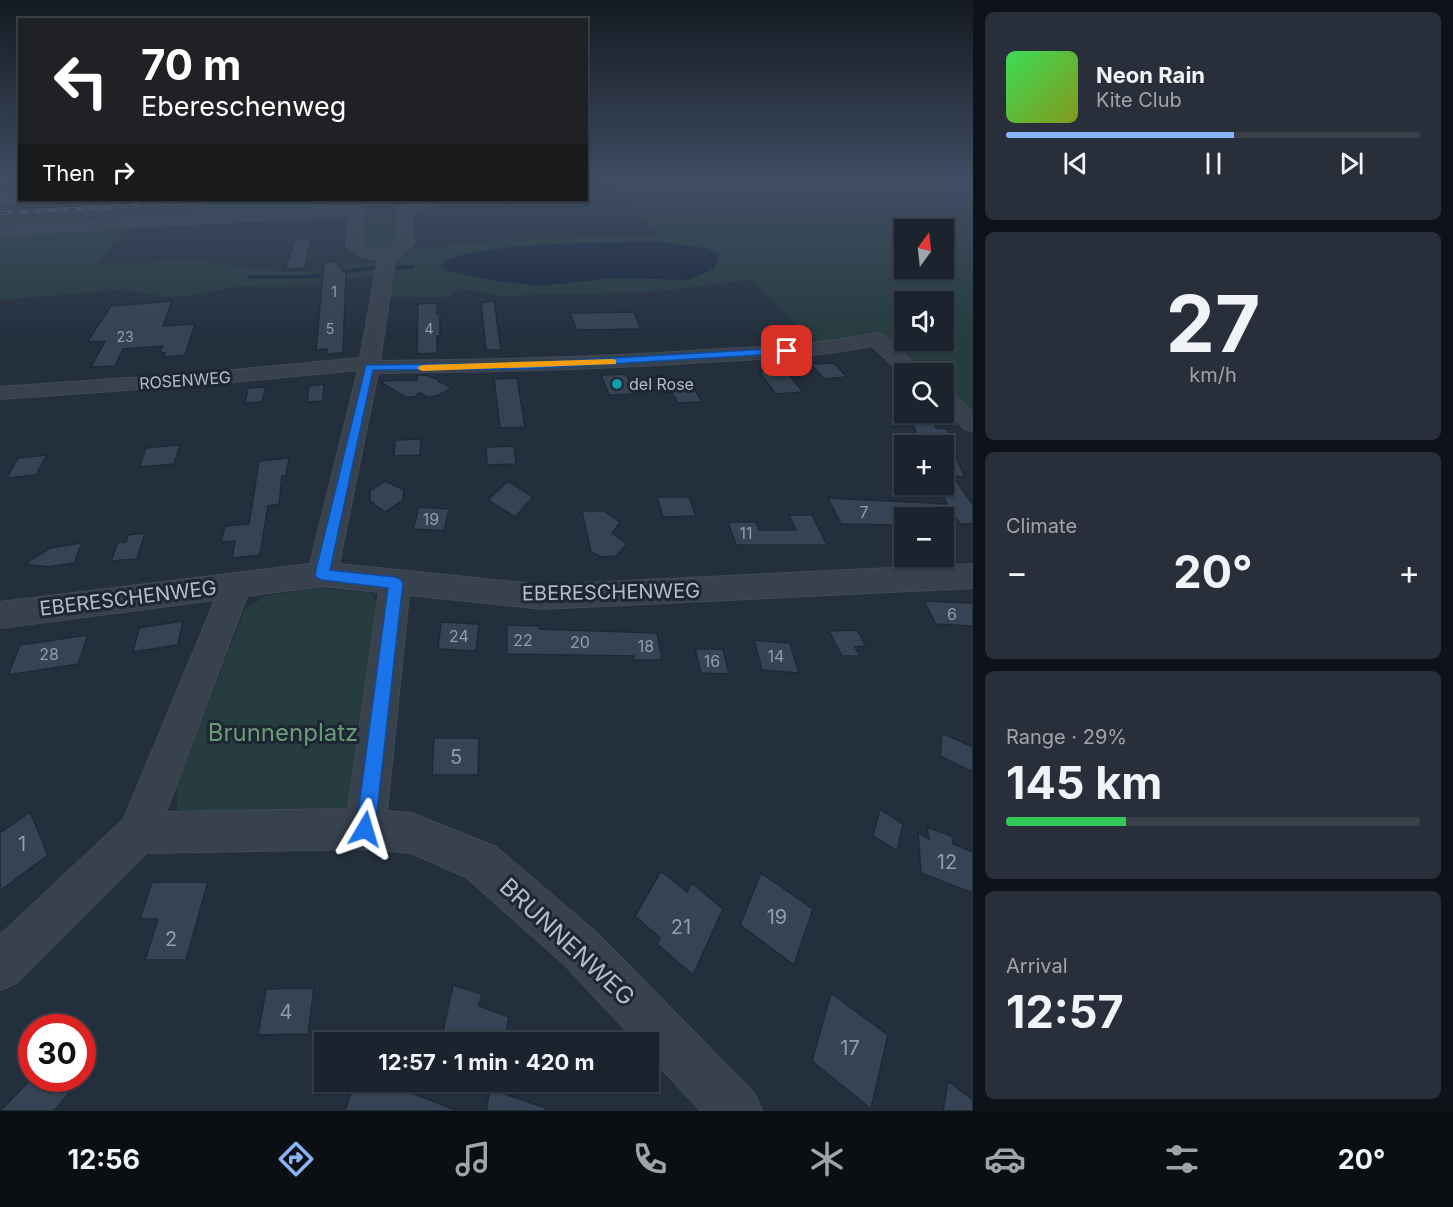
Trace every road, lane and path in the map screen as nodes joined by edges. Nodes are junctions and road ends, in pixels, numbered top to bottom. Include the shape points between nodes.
1 (355, 234) edge
2 (406, 234) edge
3 (385, 265) junction
4 (903, 363) edge
5 (370, 365) junction
6 (0, 393) edge
7 (954, 407) edge
8 (973, 424) edge
9 (322, 574) junction
10 (973, 576) edge
11 (395, 583) junction
12 (236, 584) junction
13 (0, 615) edge
14 (365, 829) junction
15 (138, 833) junction
16 (0, 967) edge
17 (736, 1111) edge

1 - 3 street via 354,246
2 - 3 street via 406,244
3 - 5 street
4 - 5 street, ROSENWEG via 876,339 833,348 526,366
5 - 6 street, ROSENWEG
5 - 9 street
7 - 8 street
9 - 11 street, EBERESCHENWEG
9 - 12 street, EBERESCHENWEG
10 - 11 street, EBERESCHENWEG via 543,597
11 - 14 street
12 - 13 street, EBERESCHENWEG
12 - 15 street
14 - 15 street
14 - 17 street, BRUNNENWEG via 411,833 481,862 581,949
15 - 16 street

